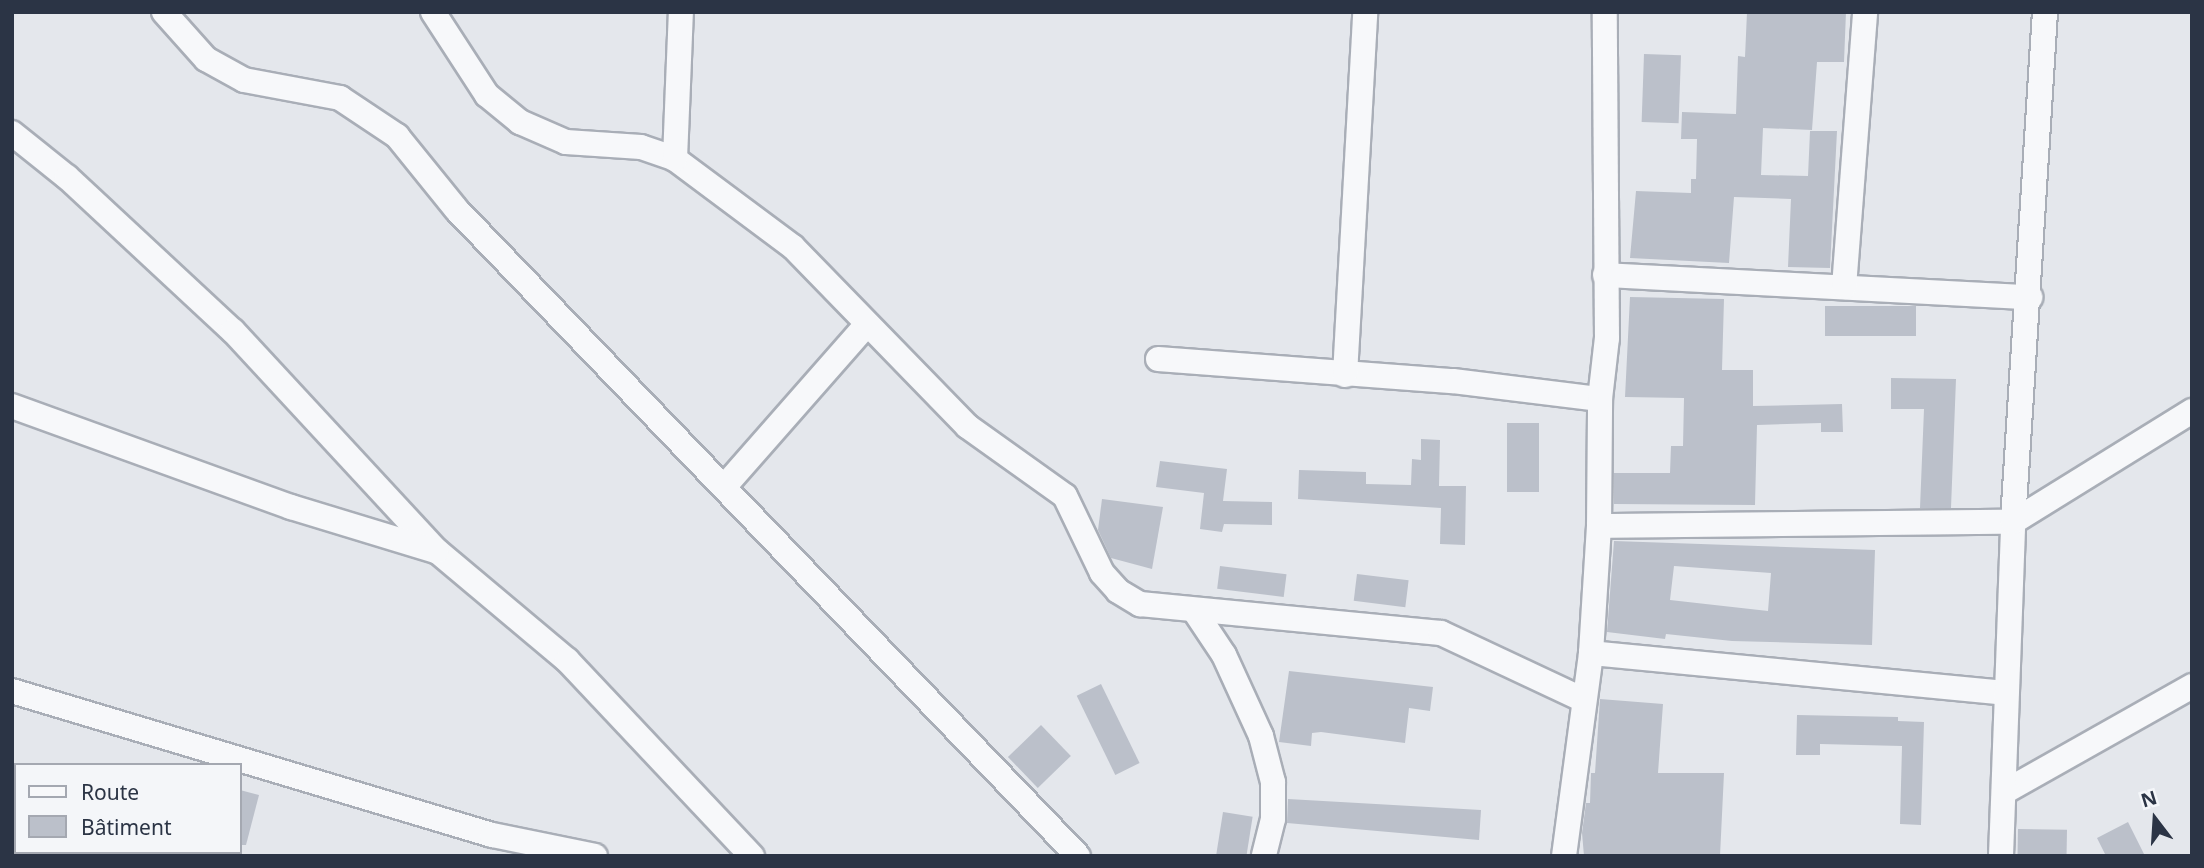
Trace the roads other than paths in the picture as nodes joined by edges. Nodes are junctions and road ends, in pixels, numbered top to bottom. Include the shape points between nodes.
1 (164, 12) edge
2 (433, 12) edge
3 (681, 12) edge
4 (1365, 12) edge
5 (1605, 12) edge
6 (1865, 12) edge
7 (2045, 12) edge
8 (12, 133) edge
9 (675, 159) junction
10 (1605, 275) junction
11 (1844, 287) junction
12 (2030, 298) junction
13 (867, 324) junction
14 (1158, 359) dead end
15 (1345, 375) junction
16 (1600, 399) junction
17 (12, 406) edge
18 (2192, 411) edge
19 (724, 487) junction
20 (2013, 522) junction
21 (1599, 526) junction
22 (437, 551) junction
23 (1196, 613) junction
24 (1591, 653) junction
25 (2192, 686) edge
26 (12, 691) edge
27 (2006, 693) junction
28 (1582, 699) junction
29 (2006, 791) junction
30 (595, 856) edge
31 (752, 856) edge
32 (1079, 856) edge
33 (1264, 856) edge
34 (1564, 856) edge
35 (2001, 856) edge

1 - 19 street via 206,59 244,80 340,99 397,136 457,210
2 - 9 street via 487,95 520,122 566,142 641,147
3 - 9 street
4 - 15 street
5 - 10 street
6 - 11 street
7 - 12 street
8 - 22 street via 67,177 233,331
9 - 13 street via 793,247
10 - 11 street
10 - 16 street via 1606,338
11 - 12 street
12 - 20 street
13 - 19 street
13 - 23 street via 967,426 1065,496 1102,573 1118,591 1140,604
14 - 15 street
15 - 16 street via 1453,381
16 - 21 street
17 - 22 street via 292,507
18 - 20 street
19 - 32 street
20 - 21 street
20 - 27 street
21 - 24 street
22 - 31 street via 568,660
23 - 28 street via 1441,633
23 - 33 street via 1224,655 1261,736 1273,782 1273,819
24 - 27 street
24 - 28 street
25 - 29 street
26 - 30 street via 492,835
27 - 29 street
28 - 34 street
29 - 35 street

